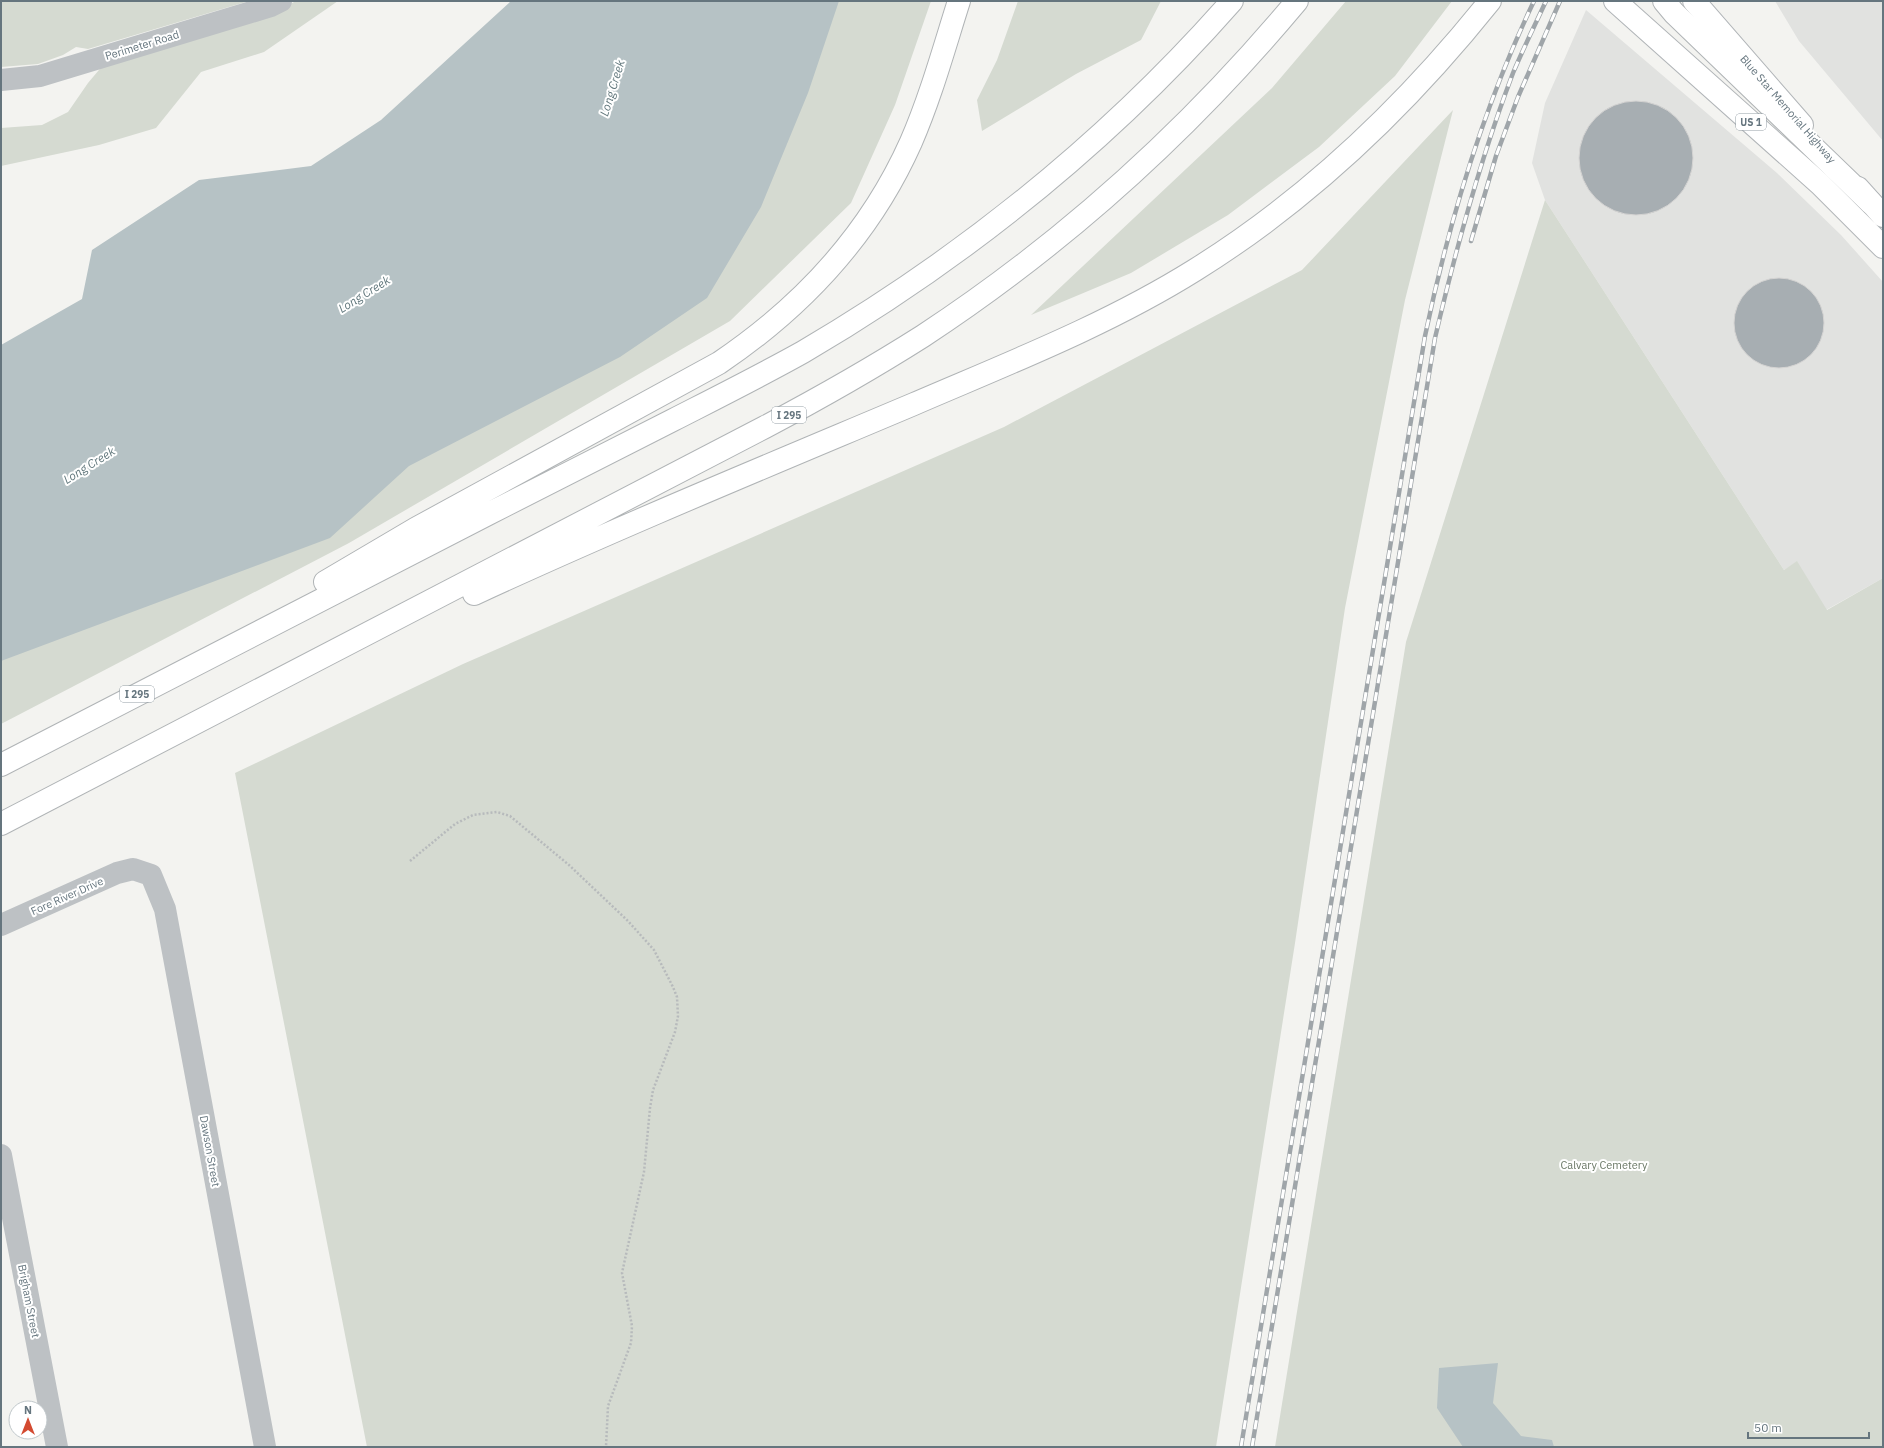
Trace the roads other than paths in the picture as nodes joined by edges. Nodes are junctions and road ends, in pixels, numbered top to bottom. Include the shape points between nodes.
1 (281, 1) edge
2 (958, 1) edge
3 (1232, 1) edge
4 (1297, 1) edge
5 (1490, 1) edge
6 (1615, 1) edge
7 (1664, 1) edge
8 (1694, 1) edge
9 (1, 80) edge
10 (1877, 210) edge
11 (1883, 247) edge
12 (272, 624) junction
13 (204, 719) junction
14 (1, 765) edge
15 (1, 824) edge
16 (133, 869) joint
17 (1, 925) edge
18 (1, 1155) edge
19 (57, 1447) edge
20 (265, 1447) edge

1 - 9 street, Perimeter Road via 264,9 40,76
2 - 12 main road via 932,88 894,175 860,231 823,276 799,300 719,363 365,558 304,595
3 - 12 main road, I 295 via 1177,62 1092,144 1001,220 904,288 802,352 751,380
4 - 13 main road, I 295 via 1245,61 1117,187 1026,262 924,335 765,428
5 - 13 main road via 1417,87 1337,164 1255,230 1164,289 1028,354 531,568
6 - 11 main road, US 1 via 1820,184
7 - 10 main road, US 1
8 - 10 main road, Blue Star Memorial Highway
12 - 14 main road, I 295
13 - 15 main road, I 295
16 - 17 street, Fore River Drive via 117,873
16 - 20 street, Dawson Street via 151,876 165,909
18 - 19 street, Brigham Street

